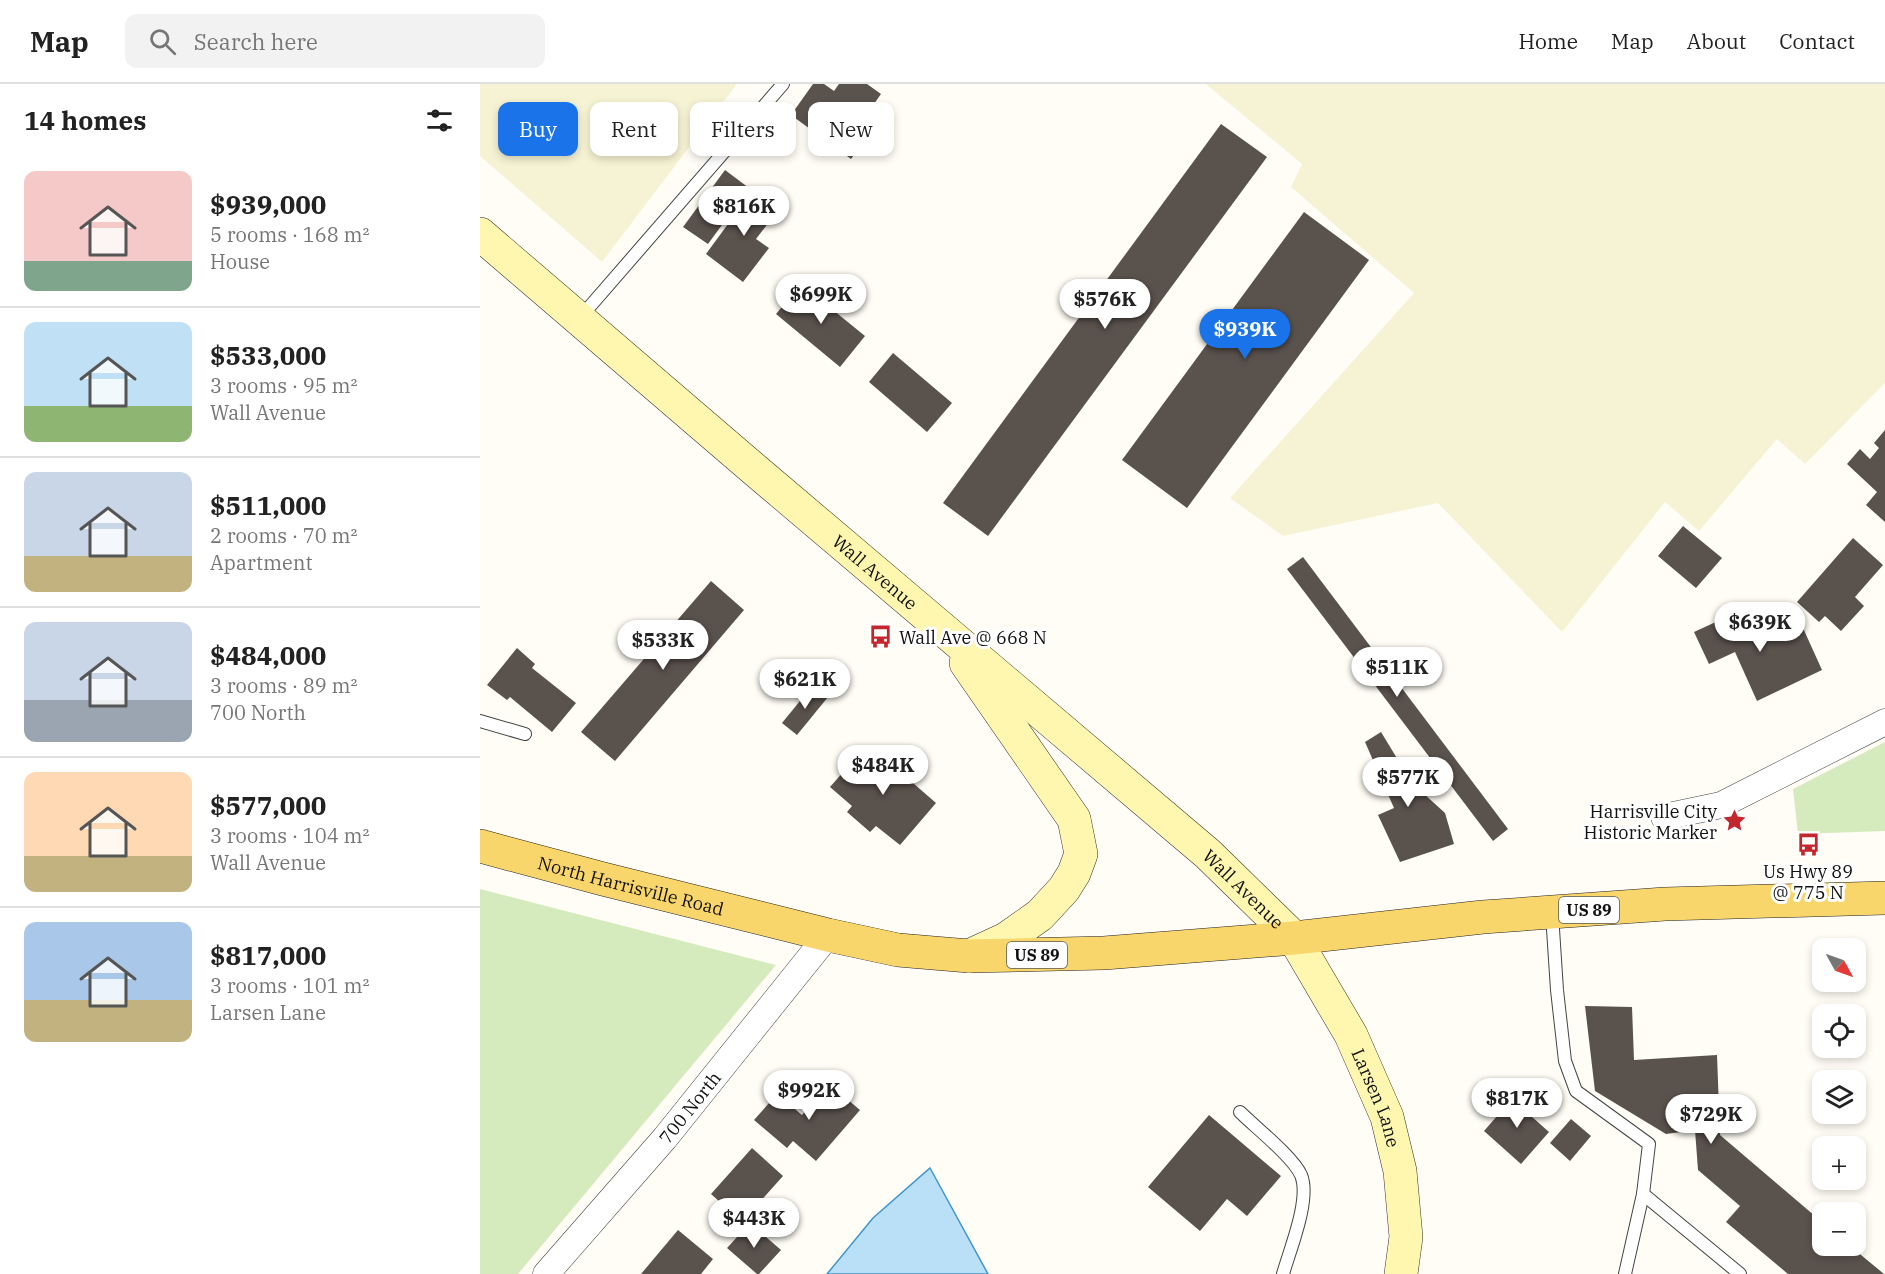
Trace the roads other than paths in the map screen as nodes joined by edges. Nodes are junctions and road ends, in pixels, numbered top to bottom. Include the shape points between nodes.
1 (783, 84) edge
2 (480, 234) edge
3 (579, 320) junction
4 (941, 627) junction
5 (480, 721) edge
6 (1885, 722) edge
7 (525, 734) dead end
8 (1665, 817) dead end
9 (480, 846) edge
10 (1885, 898) edge
11 (1552, 913) junction
12 (828, 935) junction
13 (1294, 938) junction
14 (969, 956) junction
15 (1240, 1112) dead end
16 (1643, 1194) junction
17 (546, 1274) edge
18 (1284, 1274) edge
19 (1401, 1274) edge
20 (1625, 1274) edge
21 (1740, 1274) edge

1 - 3 lane
2 - 3 main road, Wall Avenue
3 - 4 main road, Wall Avenue
4 - 13 main road, Wall Avenue via 1208,854
4 - 14 main road via 1069,810 1081,854 1064,889 1040,915 1006,939
5 - 7 lane
6 - 8 street via 1721,805
9 - 12 main road, North Harrisville Road / US 89
10 - 11 main road, US 89 via 1665,904
11 - 13 main road, US 89 via 1483,916
11 - 16 lane via 1565,1061 1576,1091 1649,1144
12 - 14 main road, US 89 via 898,950
12 - 17 street, 700 North via 665,1138
13 - 14 main road, US 89 via 1104,953
13 - 19 main road, Larsen Lane via 1352,1035 1387,1117 1400,1171 1406,1237
15 - 18 lane via 1301,1174 1304,1189 1300,1213
16 - 20 lane
16 - 21 lane

